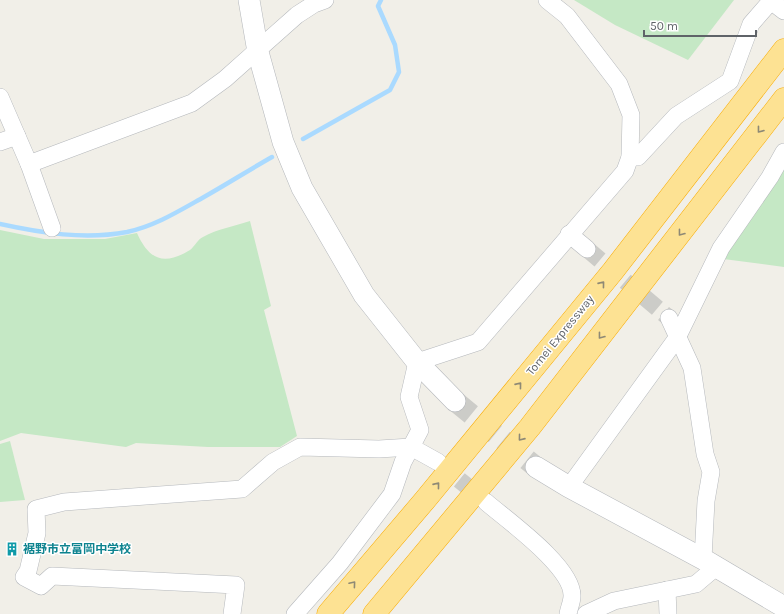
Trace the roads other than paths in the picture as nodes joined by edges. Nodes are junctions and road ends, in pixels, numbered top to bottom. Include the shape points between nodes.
1 (249, 0) edge
2 (325, 0) edge
3 (547, 0) edge
4 (777, 6) edge
5 (784, 50) edge
6 (258, 52) junction
7 (0, 97) edge
8 (784, 99) edge
9 (17, 136) junction
10 (0, 142) edge
11 (784, 152) edge
12 (630, 158) junction
13 (29, 164) junction
14 (52, 228) dead end
15 (569, 234) junction
16 (587, 249) tunnel mouth
17 (669, 318) tunnel mouth
18 (677, 338) junction
19 (417, 362) junction
20 (455, 401) tunnel mouth
21 (411, 447) junction
22 (438, 462) tunnel mouth
23 (536, 467) tunnel mouth
24 (569, 487) junction
25 (486, 502) tunnel mouth
26 (709, 563) junction
27 (667, 590) junction
28 (784, 607) edge
29 (232, 614) edge
30 (295, 614) edge
31 (328, 614) edge
32 (374, 614) edge
33 (568, 614) edge
34 (586, 614) edge
35 (668, 614) edge

1 - 6 street
2 - 6 street via 297,16
3 - 12 street via 567,16 619,84 631,115
4 - 12 street via 751,24 730,81 676,116 638,157
31 -> 5 highway, Tomei Expressway via 613,271
6 - 13 street via 192,103
6 - 19 street via 283,142 302,188 364,295
7 - 9 street
8 -> 32 highway via 530,426
9 - 10 street
9 - 13 street
11 - 18 street via 770,177 721,248
12 - 15 street via 625,171
13 - 14 street
15 - 16 street
15 - 19 street via 478,342
17 - 18 street
18 - 24 street
18 - 26 street via 692,368 705,454 711,472 706,501
19 - 20 street
19 - 21 street via 409,397 420,430
21 - 22 street
21 - 29 street via 300,448 273,462 242,489 64,502 36,509 37,533 28,571 24,577 41,586 52,576 236,586
21 - 30 street via 392,494 340,563
23 - 24 street
24 - 26 street
25 - 33 street via 551,558 567,577 572,595
26 - 27 street via 696,584
26 - 28 street
27 - 34 street via 614,601
27 - 35 street

